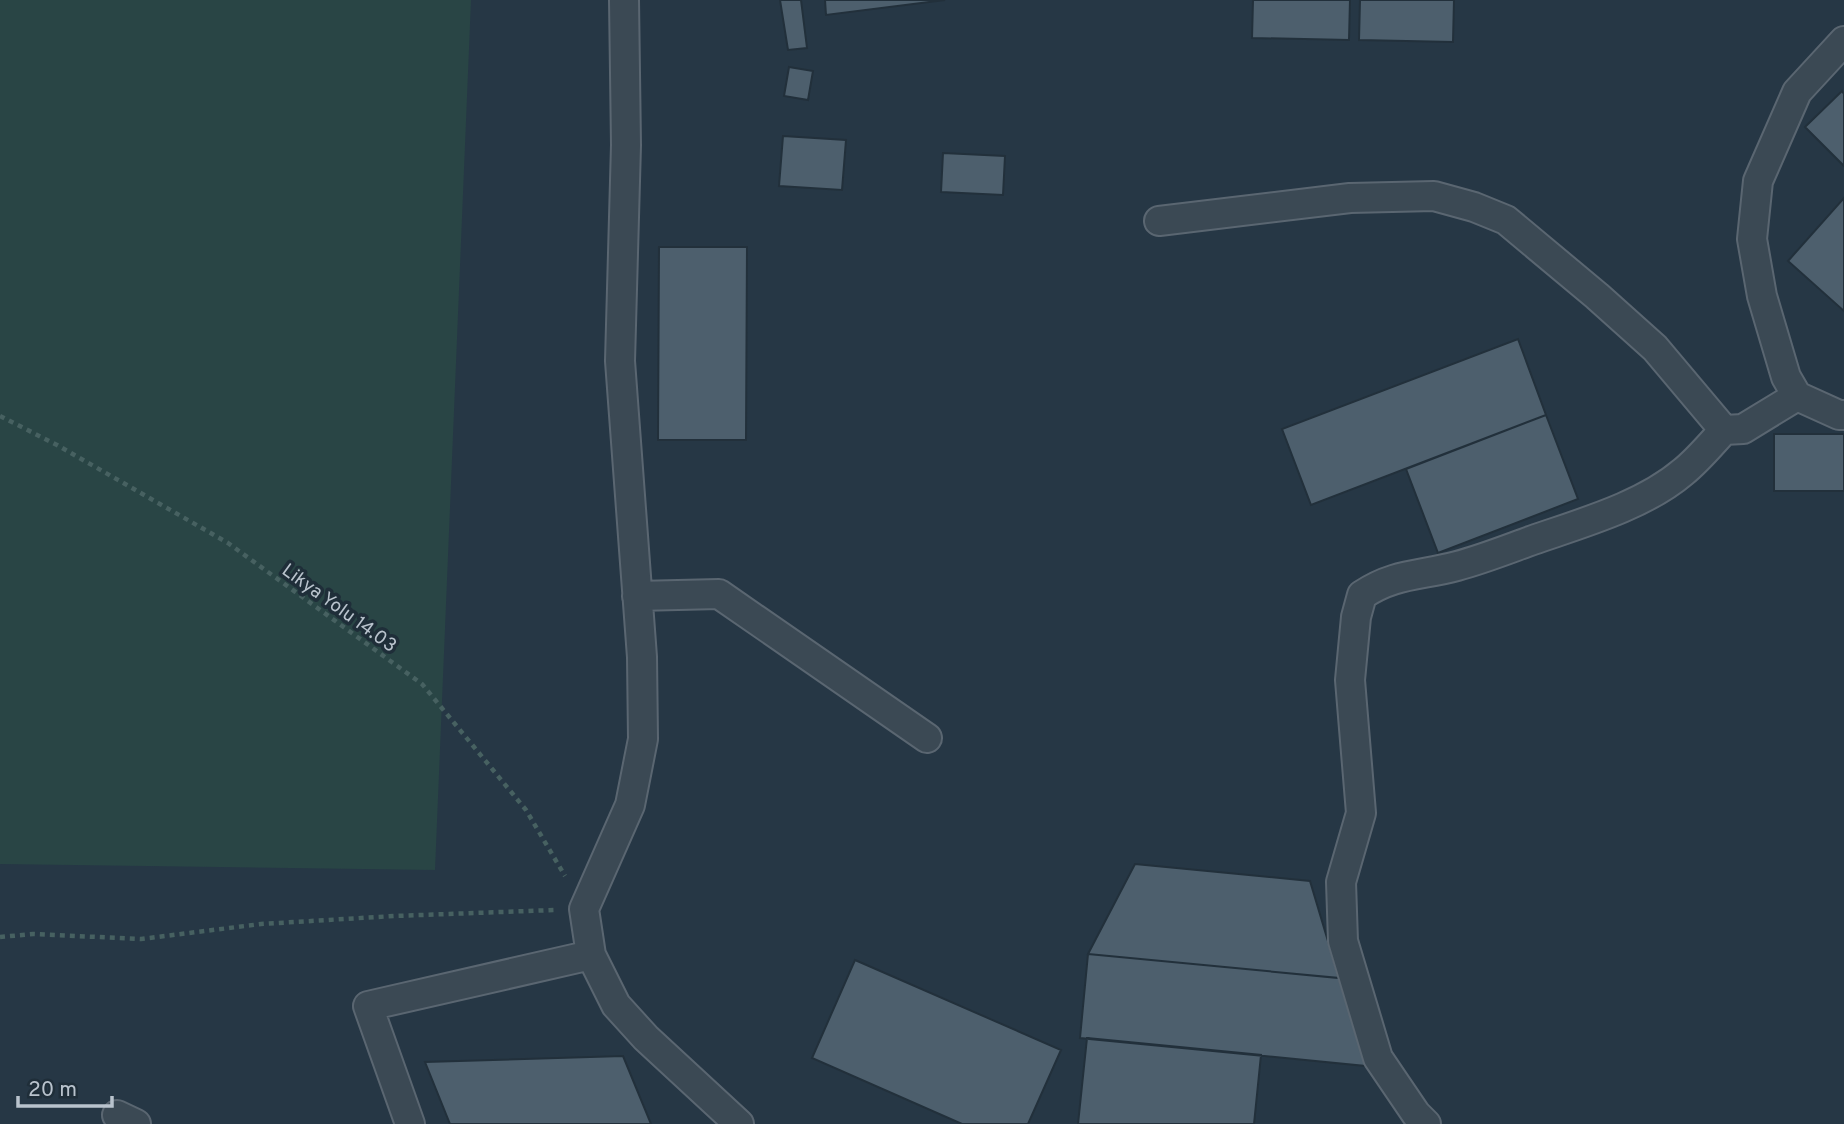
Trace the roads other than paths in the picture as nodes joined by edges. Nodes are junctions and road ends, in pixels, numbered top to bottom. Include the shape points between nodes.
1 (624, 0) edge
2 (1844, 41) edge
3 (1159, 221) dead end
4 (1797, 396) junction
5 (1844, 415) edge
6 (1724, 430) junction
7 (637, 596) junction
8 (927, 738) dead end
9 (591, 955) junction
10 (410, 1124) edge
11 (739, 1124) edge
12 (1426, 1124) edge

1 - 7 street via 626,145 620,361
2 - 4 street via 1797,92 1758,181 1752,239 1762,296 1786,377
3 - 6 street via 1350,198 1434,196 1474,207 1506,220 1607,304 1655,348
4 - 5 street
4 - 6 street via 1743,429
6 - 12 street via 1683,472 1656,491 1597,519 1458,565 1398,576 1362,595 1350,680 1361,813 1341,882 1343,941 1378,1058
7 - 8 street via 719,594
7 - 9 street via 643,739 630,805 584,908
9 - 10 street via 368,1006
9 - 11 street via 616,1005

